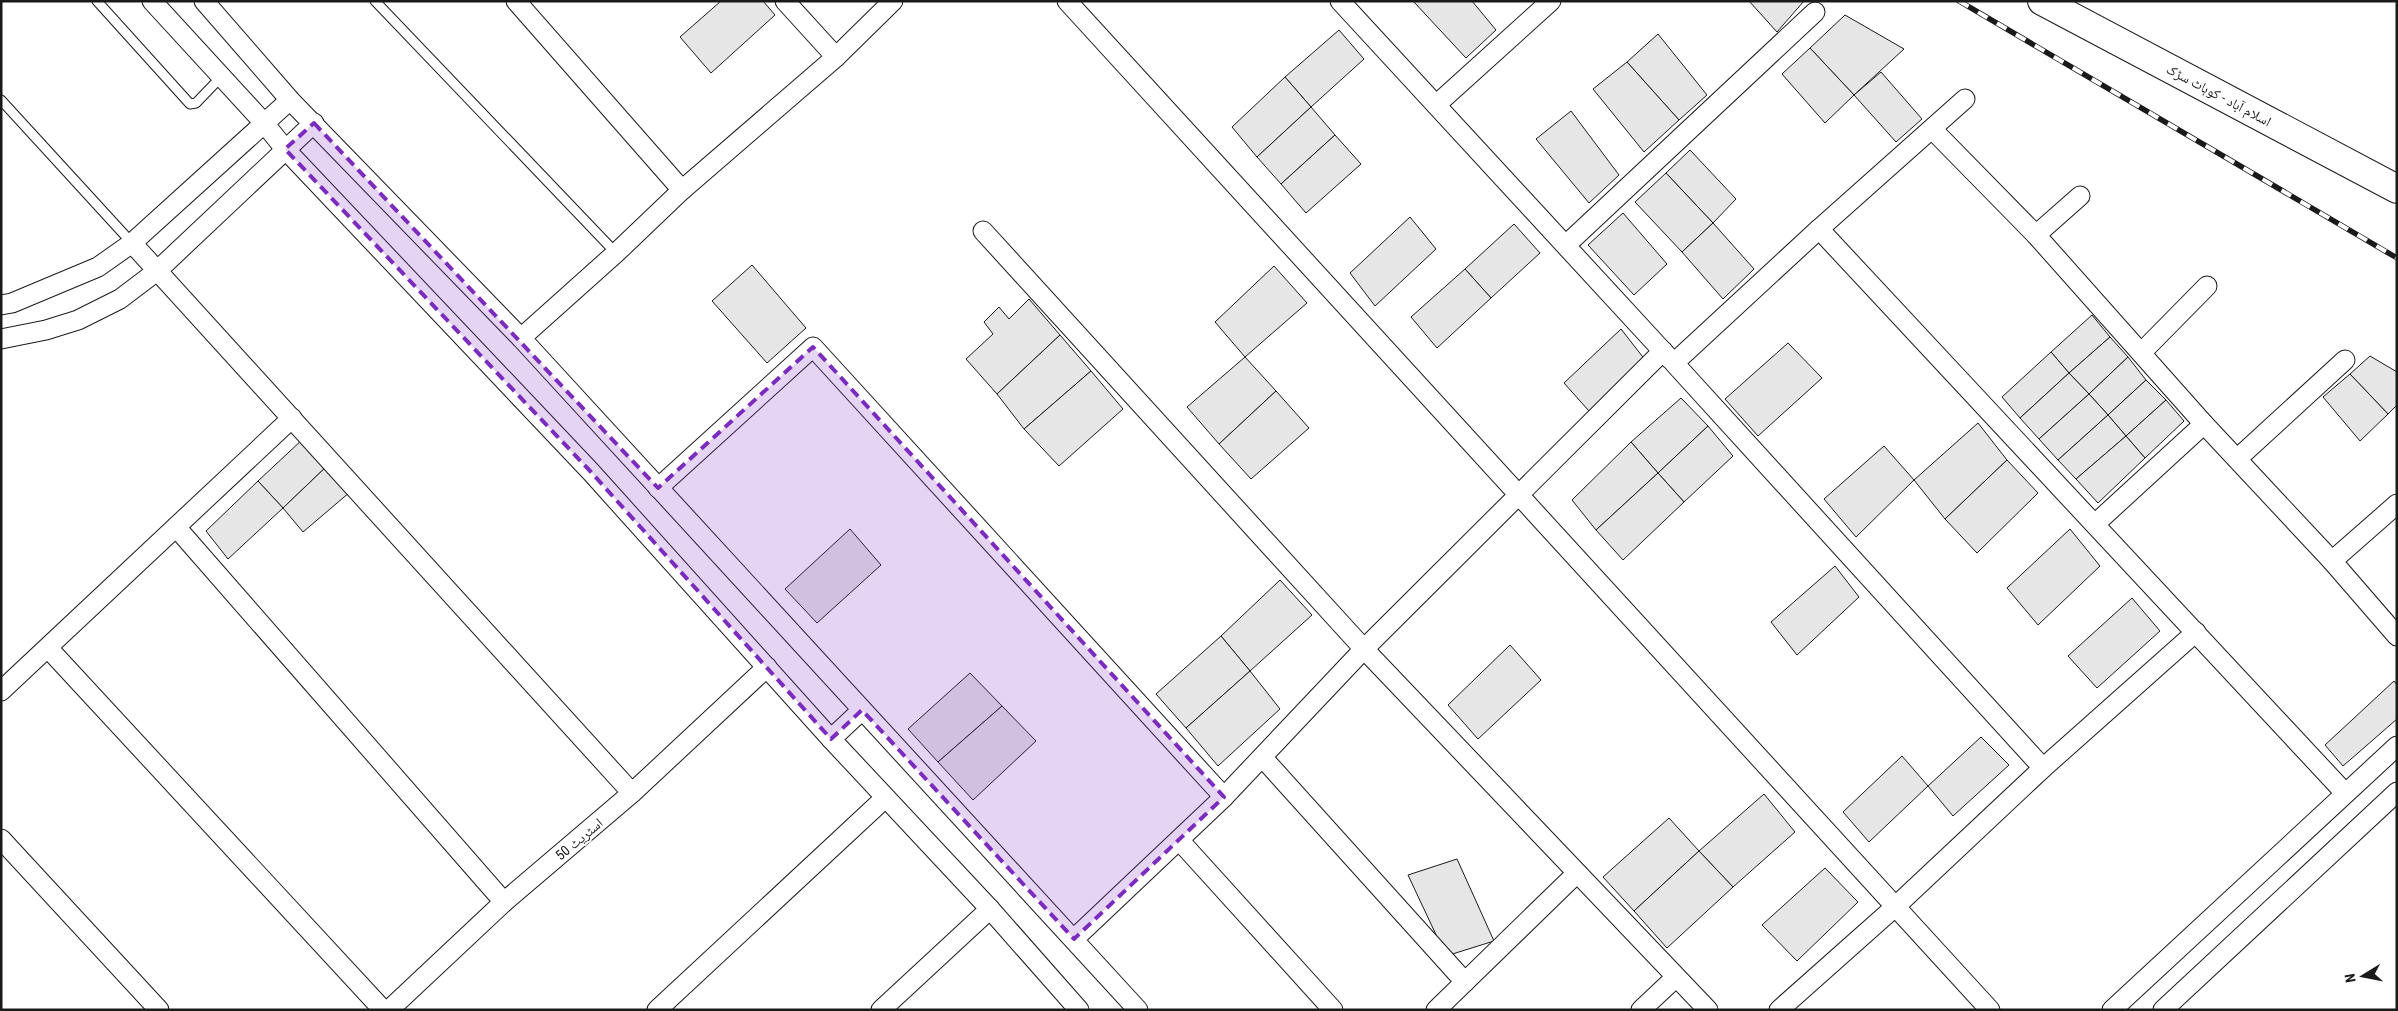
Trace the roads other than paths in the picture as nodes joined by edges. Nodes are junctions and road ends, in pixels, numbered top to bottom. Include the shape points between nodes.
1 (97, 1) edge
2 (152, 1) edge
3 (204, 1) edge
4 (375, 1) edge
5 (516, 1) edge
6 (785, 1) edge
7 (893, 1) edge
8 (1067, 1) edge
9 (1340, 1) edge
10 (1550, 1) edge
11 (2042, 1) edge
12 (1815, 12) dead end
13 (836, 57) junction
14 (221, 77) junction
15 (1965, 99) dead end
16 (1, 100) edge
17 (290, 100) junction
18 (1436, 105) junction
19 (264, 123) junction
20 (314, 123) junction
21 (1932, 129) junction
22 (285, 149) junction
23 (2397, 188) edge
24 (682, 190) junction
25 (2080, 196) dead end
26 (1819, 229) junction
27 (983, 231) dead end
28 (2036, 235) junction
29 (132, 243) junction
30 (1566, 245) junction
31 (616, 253) junction
32 (157, 271) junction
33 (2207, 286) dead end
34 (1, 305) edge
35 (1, 338) edge
36 (521, 338) junction
37 (2142, 352) junction
38 (1668, 357) junction
39 (2345, 360) dead end
40 (292, 418) junction
41 (2204, 424) junction
42 (2237, 459) junction
43 (658, 488) junction
44 (1518, 496) junction
45 (2397, 504) edge
46 (2095, 524) junction
47 (176, 527) junction
48 (2332, 561) junction
49 (2196, 632) junction
50 (2397, 636) edge
51 (48, 648) junction
52 (1364, 649) junction
53 (767, 667) junction
54 (1, 692) edge
55 (862, 710) junction
56 (831, 739) junction
57 (2397, 746) edge
58 (1263, 758) junction
59 (2042, 768) junction
60 (2397, 792) edge
61 (632, 793) junction
62 (2345, 793) junction
63 (1224, 797) junction
64 (885, 798) junction
65 (1, 838) edge
66 (1178, 840) junction
67 (1577, 873) junction
68 (504, 902) junction
69 (1896, 906) junction
70 (990, 909) junction
71 (1074, 939) junction
72 (1675, 978) junction
73 (1465, 982) junction
74 (159, 1010) edge
75 (383, 1010) edge
76 (389, 1010) edge
77 (657, 1010) edge
78 (881, 1010) edge
79 (1079, 1010) edge
80 (1138, 1010) edge
81 (1333, 1010) edge
82 (1436, 1010) edge
83 (1641, 1010) edge
84 (1708, 1010) edge
85 (1779, 1010) edge
86 (1990, 1010) edge
87 (2112, 1010) edge
88 (2163, 1010) edge

1 - 14 lane via 190,104 196,103
2 - 14 street
3 - 17 street
4 - 31 lane
5 - 24 street
6 - 13 street
7 - 13 street
8 - 44 street
9 - 18 street
10 - 18 street
11 - 23 highway, اسلام آباد - کوہاٹ سڑک
12 - 30 street
13 - 24 street
14 - 19 street
15 - 21 street
16 - 29 lane
17 - 19 street
17 - 20 street
18 - 30 street
19 - 22 street
19 - 29 street
20 - 22 street
20 - 36 street
21 - 26 street
21 - 28 street
22 - 32 street
22 - 53 street via 591,472
24 - 31 street
25 - 28 street
26 - 38 street
26 - 46 street
27 - 52 street
28 - 37 street
29 - 32 street
29 - 34 street via 98,268
30 - 38 street
31 - 36 street
32 - 35 street via 120,299 78,320
32 - 40 street
33 - 37 street
36 - 43 street
37 - 41 street
38 - 44 street
38 - 59 street
39 - 42 street
40 - 47 street
40 - 61 street
41 - 42 street
41 - 46 street
42 - 48 street
43 - 55 street
43 - 63 street via 813,347
44 - 52 street
44 - 69 street
45 - 48 street
46 - 49 street
47 - 51 street
47 - 68 street
48 - 50 street
49 - 59 street
49 - 62 street
51 - 54 street
51 - 75 street
52 - 58 street
52 - 67 street
53 - 56 street
53 - 61 street, اسٹریٹ 50
55 - 56 street
55 - 71 street
56 - 64 street
57 - 62 street
58 - 63 street
58 - 73 street
59 - 69 street
60 - 88 street
61 - 68 street, اسٹریٹ 50
62 - 87 street
63 - 66 street
64 - 70 street
64 - 77 street
65 - 74 street
66 - 71 street
66 - 81 street
67 - 72 street
67 - 73 street
68 - 76 street, اسٹریٹ 50
69 - 85 street
69 - 86 street
70 - 78 street
70 - 79 street
71 - 80 street
72 - 83 street
72 - 84 street
73 - 82 street

